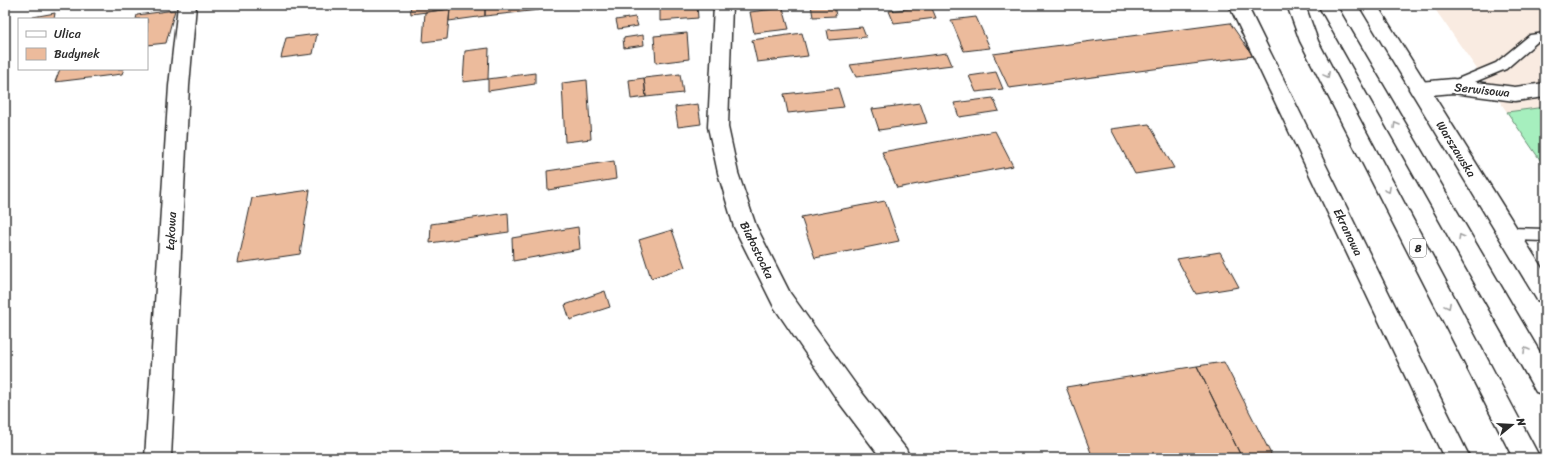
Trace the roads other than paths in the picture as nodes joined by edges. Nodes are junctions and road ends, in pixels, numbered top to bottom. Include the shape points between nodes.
1 (187, 5) edge
2 (723, 5) edge
3 (1238, 5) edge
4 (1296, 5) edge
5 (1327, 5) edge
6 (1368, 5) edge
7 (1545, 37) edge
8 (1453, 86) junction
9 (1419, 89) junction
10 (1545, 90) edge
11 (1508, 234) junction
12 (1545, 235) edge
13 (1545, 293) edge
14 (1545, 384) edge
15 (1527, 457) edge
16 (158, 458) edge
17 (897, 458) edge
18 (1457, 458) edge

1 - 16 main road, Łąkowa via 179,86
2 - 17 main road, Białostocka via 718,127 728,173 745,227 782,300 847,393
3 - 18 main road, Ekranowa
4 -> 15 main road, 8 via 1309,40
14 -> 5 main road
6 - 9 main road, Warszawska
7 - 8 lane via 1534,38 1501,66
8 - 9 main road, Serwisowa
8 - 10 main road, Serwisowa via 1515,94
9 - 11 main road, Warszawska
11 - 12 lane
11 - 13 main road, Warszawska

